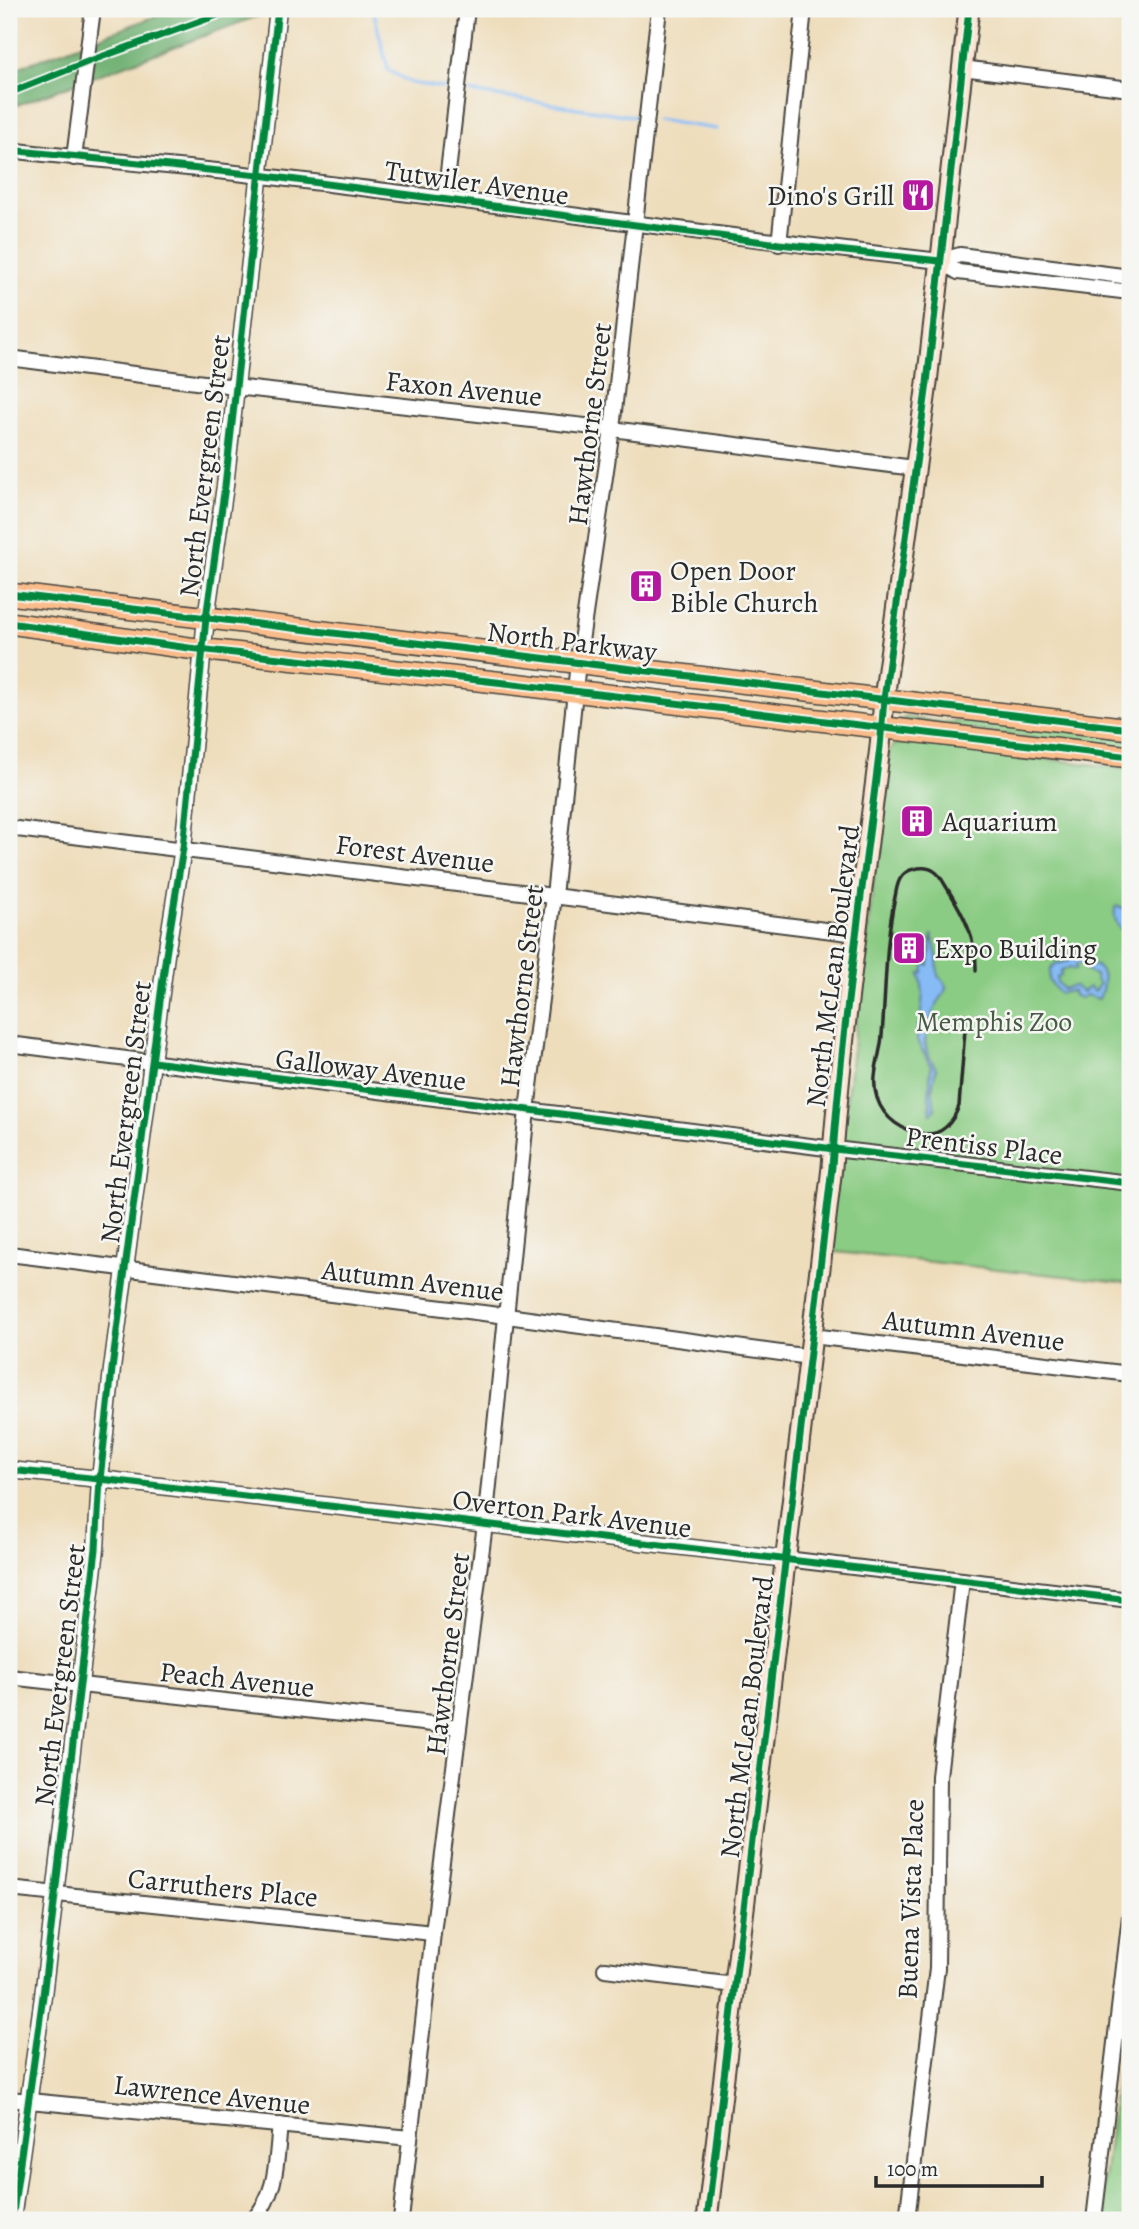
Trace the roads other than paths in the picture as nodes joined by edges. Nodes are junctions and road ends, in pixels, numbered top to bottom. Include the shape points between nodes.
1 (93, 9) edge
2 (278, 9) edge
3 (467, 9) edge
4 (659, 9) edge
5 (804, 9) edge
6 (969, 9) edge
7 (962, 68) junction
8 (1130, 89) edge
9 (9, 150) edge
10 (74, 158) junction
11 (259, 175) junction
12 (445, 198) junction
13 (634, 225) junction
14 (779, 244) junction
15 (940, 261) junction
16 (1130, 276) edge
17 (1130, 292) edge
18 (9, 358) edge
19 (235, 387) junction
20 (612, 429) junction
21 (914, 468) junction
22 (9, 594) edge
23 (206, 618) junction
24 (9, 623) edge
25 (203, 649) junction
26 (578, 662) junction
27 (576, 691) junction
28 (884, 699) junction
29 (882, 728) junction
30 (1130, 729) edge
31 (1130, 757) edge
32 (9, 828) edge
33 (183, 848) junction
34 (554, 896) junction
35 (857, 934) junction
36 (9, 1044) edge
37 (153, 1062) junction
38 (527, 1110) junction
39 (834, 1149) junction
40 (1130, 1183) edge
41 (9, 1254) edge
42 (126, 1269) junction
43 (507, 1316) junction
44 (812, 1336) junction
45 (810, 1357) junction
46 (1130, 1374) edge
47 (9, 1471) edge
48 (100, 1479) junction
49 (485, 1524) junction
50 (786, 1559) junction
51 (962, 1580) junction
52 (1130, 1600) edge
53 (9, 1677) edge
54 (79, 1686) junction
55 (460, 1727) junction
56 (9, 1889) edge
57 (55, 1894) junction
58 (1130, 1916) edge
59 (433, 1933) junction
60 (605, 1969) dead end
61 (734, 1985) junction
62 (9, 2099) edge
63 (30, 2101) junction
64 (279, 2125) junction
65 (410, 2138) junction
66 (12, 2220) edge
67 (253, 2220) edge
68 (401, 2220) edge
69 (707, 2220) edge
70 (907, 2220) edge
71 (1094, 2220) edge

1 - 10 street
2 - 11 street, North Evergreen Street
3 - 12 street
4 - 13 street, Hawthorne Street
5 - 14 street
6 - 7 main road, North McLean Boulevard
7 - 8 street
7 - 15 main road, North McLean Boulevard
9 - 10 street, Tutwiler Avenue
10 - 11 street, Tutwiler Avenue
11 - 12 street, Tutwiler Avenue
11 - 19 street, North Evergreen Street
12 - 13 street, Tutwiler Avenue
13 - 14 street, Tutwiler Avenue
13 - 20 street, Hawthorne Street
14 - 15 street, Tutwiler Avenue
15 - 16 street, Tutwiler Avenue via 960,255
15 - 17 street, Tutwiler Avenue via 958,272
15 - 21 main road, North McLean Boulevard
18 - 19 street, Faxon Avenue
19 - 20 street, Faxon Avenue
19 - 23 street, North Evergreen Street
20 - 21 street, Faxon Avenue
20 - 26 street, Hawthorne Street
21 - 28 main road, North McLean Boulevard
22 - 23 main road, North Parkway
23 - 25 street, North Evergreen Street
23 - 26 main road, North Parkway
24 - 25 main road, North Parkway
25 - 27 main road, North Parkway
25 - 33 street, North Evergreen Street
26 - 27 street, Hawthorne Street
26 - 28 main road, North Parkway
27 - 29 main road, North Parkway
27 - 34 street, Hawthorne Street
28 - 29 main road, North McLean Boulevard
28 - 30 main road, North Parkway
29 - 31 main road, North Parkway
29 - 35 main road, North McLean Boulevard
32 - 33 street, Forest Avenue
33 - 34 street, Forest Avenue
33 - 37 street, North Evergreen Street
34 - 35 street, Forest Avenue
34 - 38 street, Hawthorne Street
35 - 39 main road, North McLean Boulevard
36 - 37 street, Galloway Avenue
37 - 38 street, Galloway Avenue
37 - 42 street, North Evergreen Street
38 - 39 street, Galloway Avenue
38 - 43 street, Hawthorne Street
39 - 40 street, Prentiss Place
39 - 44 main road, North McLean Boulevard
41 - 42 street, Autumn Avenue
42 - 43 street, Autumn Avenue
42 - 48 street, North Evergreen Street
43 - 45 street, Autumn Avenue
43 - 49 street, Hawthorne Street
44 - 45 main road, North McLean Boulevard
44 - 46 street, Autumn Avenue
45 - 50 main road, North McLean Boulevard
47 - 48 street, Overton Park Avenue
48 - 49 street, Overton Park Avenue
48 - 54 street, North Evergreen Street
49 - 50 street, Overton Park Avenue
49 - 55 street, Hawthorne Street
50 - 51 street, Overton Park Avenue
50 - 61 main road, North McLean Boulevard
51 - 52 street, Overton Park Avenue
51 - 70 street, Buena Vista Place via 939,1776 937,1968
53 - 54 street, Peach Avenue
54 - 55 street, Peach Avenue
54 - 57 street, North Evergreen Street
55 - 59 street, Hawthorne Street
56 - 57 street, Carruthers Place
57 - 59 street, Carruthers Place
57 - 63 street, North Evergreen Street
58 - 71 street
59 - 65 street, Hawthorne Street
60 - 61 street
61 - 69 main road, North McLean Boulevard
62 - 63 street, Lawrence Avenue
63 - 64 street, Lawrence Avenue
63 - 66 street, North Evergreen Street
64 - 65 street, Lawrence Avenue
64 - 67 street via 272,2190
65 - 68 street, Hawthorne Street

